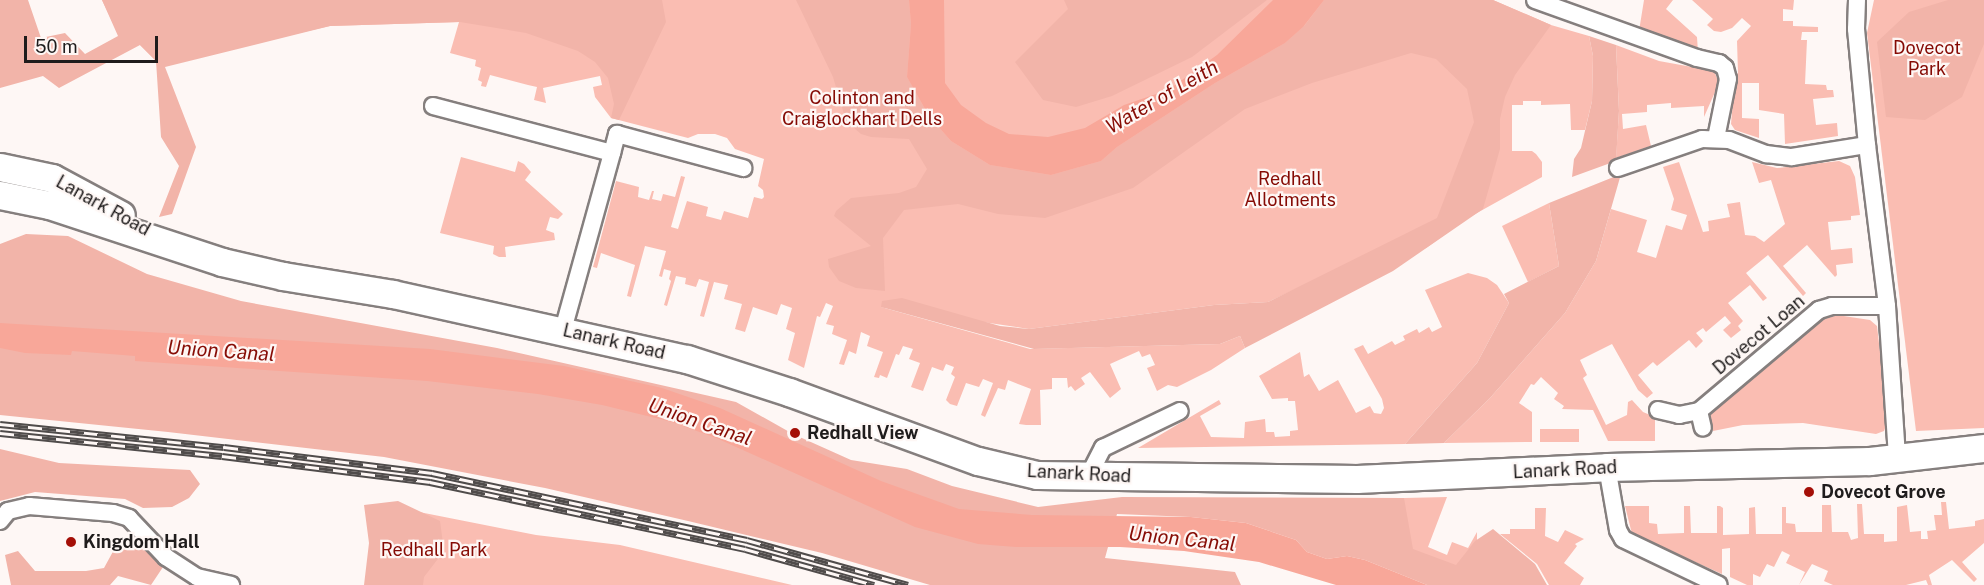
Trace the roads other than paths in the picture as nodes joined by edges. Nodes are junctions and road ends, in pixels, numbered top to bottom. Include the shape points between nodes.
1 (1535, 0) edge
2 (1857, 0) edge
3 (433, 106) dead end
4 (1716, 138) junction
5 (1867, 145) junction
6 (612, 153) junction
7 (0, 167) edge
8 (743, 168) dead end
9 (1618, 168) dead end
10 (0, 195) edge
11 (169, 244) junction
12 (1887, 306) junction
13 (563, 330) junction
14 (1658, 410) dead end
15 (1180, 411) dead end
16 (1699, 411) junction
17 (1703, 428) dead end
18 (1984, 448) edge
19 (1897, 458) junction
20 (1606, 467) junction
21 (1088, 477) junction
22 (0, 521) edge
23 (231, 585) edge
24 (1719, 585) edge

1 - 4 street via 1722,65 1728,79
2 - 5 street
3 - 6 street
4 - 5 street via 1792,157
4 - 9 street
5 - 12 street
6 - 8 street via 617,134 717,153
6 - 13 street
7 - 11 main road, Lanark Road via 52,178
10 - 11 main road, Lanark Road via 49,205
11 - 13 main road, Lanark Road via 222,262 283,276 393,294
12 - 16 street, Dovecot Loan via 1832,306 1819,310
12 - 19 street
13 - 21 main road, Lanark Road via 687,359 978,461 1038,475
14 - 16 street via 1679,415
15 - 21 street via 1103,448
16 - 17 street
18 - 19 main road, Lanark Road
19 - 20 main road, Lanark Road
20 - 21 main road, Lanark Road via 1357,479
20 - 24 street via 1623,539
22 - 23 street via 8,511 28,506 113,513 129,518 166,557 197,577

